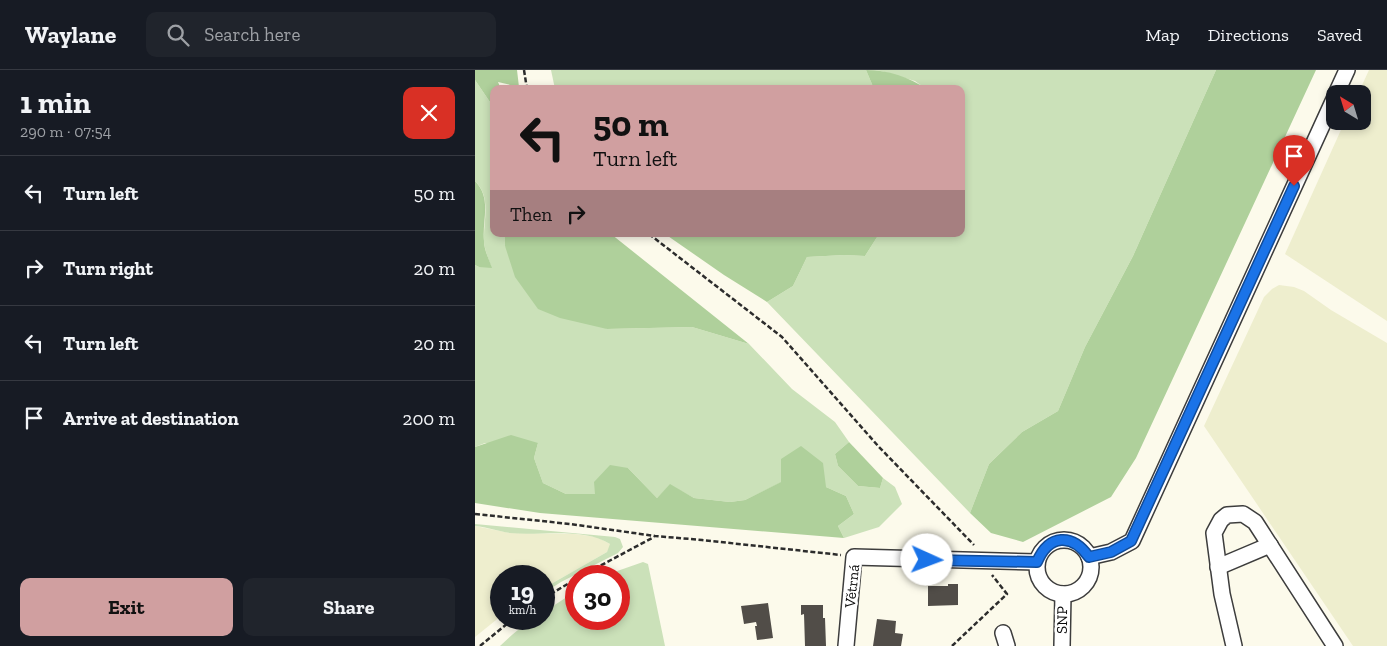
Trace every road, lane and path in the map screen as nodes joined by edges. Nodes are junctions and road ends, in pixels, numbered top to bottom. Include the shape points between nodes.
1 (524, 70) edge
2 (1347, 70) edge
3 (526, 85) edge
4 (1340, 85) edge
5 (1326, 117) edge
6 (653, 237) edge
7 (475, 514) edge
8 (655, 536) junction
9 (1270, 545) junction
10 (855, 557) junction
11 (1089, 557) junction
12 (981, 562) junction
13 (1037, 562) junction
14 (601, 565) edge
15 (1218, 567) junction
16 (1063, 594) junction
17 (500, 630) edge
18 (481, 646) edge
19 (846, 646) edge
20 (953, 646) edge
21 (1062, 646) edge
22 (1234, 646) edge
23 (1335, 646) edge

1 - 3 path
2 - 4 street
5 - 11 street via 1131,541 1111,552
6 - 12 path via 782,337 879,447 975,546
7 - 8 path
8 - 10 path
8 - 14 path
9 - 15 street
9 - 15 street via 1250,517 1227,515 1214,533
9 - 23 street
10 - 12 street, Větrná
10 - 19 street, Větrná
11 - 13 street via 1073,541 1059,540 1048,544
11 - 16 street via 1089,577 1083,586
12 - 13 street, Větrná
12 - 20 path via 1007,594
13 - 16 street via 1037,572 1043,585
15 - 22 street
16 - 21 street, SNP
17 - 18 path

